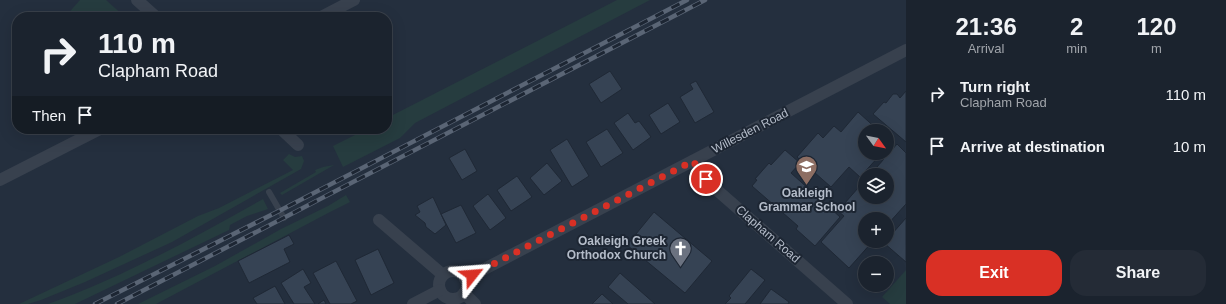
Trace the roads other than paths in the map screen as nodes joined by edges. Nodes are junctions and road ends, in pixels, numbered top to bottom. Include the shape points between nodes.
1 (137, 0) edge
2 (354, 0) edge
3 (150, 12) edge
4 (331, 12) edge
5 (906, 50) edge
6 (90, 134) edge
7 (286, 134) edge
8 (298, 145) dead end
9 (693, 161) junction
10 (0, 180) edge
11 (269, 192) dead end
12 (284, 218) dead end
13 (378, 220) dead end
14 (443, 275) junction
15 (465, 279) junction
16 (440, 290) junction
17 (464, 293) junction
18 (413, 304) edge
19 (475, 304) edge
20 (847, 304) edge

1 - 3 street
2 - 4 street
5 - 9 street, Willesden Road
6 - 10 street
7 - 8 street
9 - 15 street, Willesden Road
9 - 20 street, Clapham Road via 710,184
11 - 12 lane
13 - 14 street
14 - 15 street via 456,271
14 - 16 street via 439,282
15 - 17 street
16 - 17 street via 448,298 456,298
16 - 18 street
17 - 19 street

